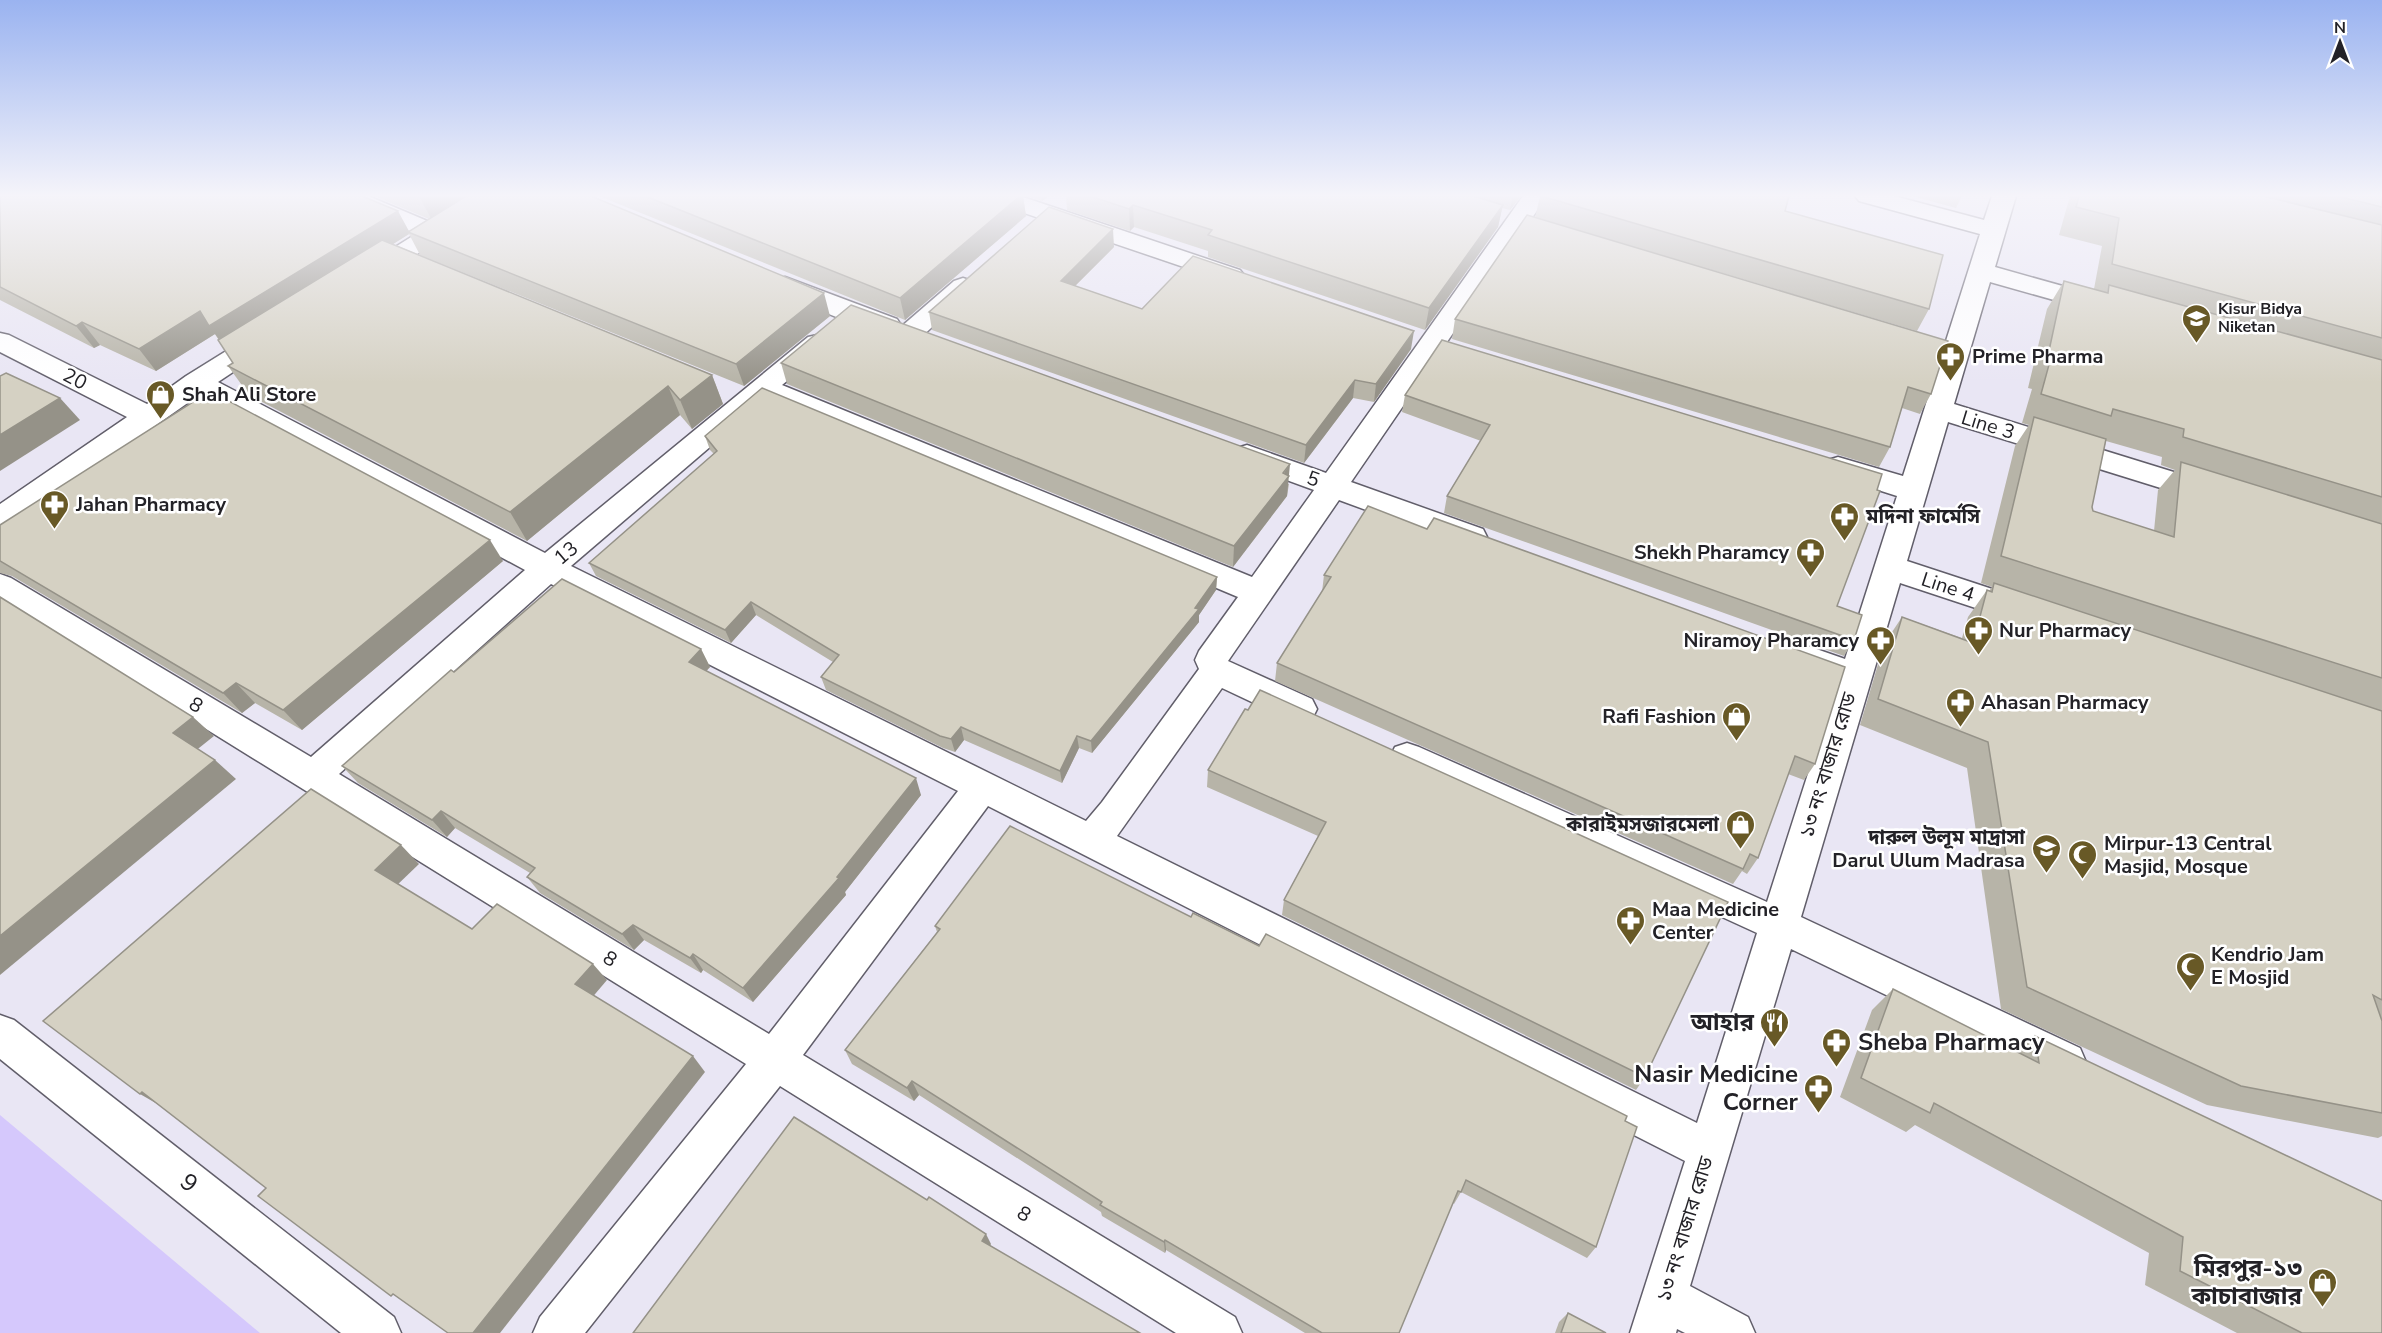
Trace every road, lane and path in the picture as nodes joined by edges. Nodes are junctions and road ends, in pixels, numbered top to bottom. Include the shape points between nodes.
1 (411, 258) edge
2 (1182, 258) edge
3 (1491, 258) edge
4 (1985, 258) edge
5 (1981, 271) junction
6 (979, 272) edge
7 (766, 277) edge
8 (1251, 282) edge
9 (347, 288) edge
10 (2118, 310) edge
11 (852, 313) junction
12 (286, 326) edge
13 (910, 332) junction
14 (0, 341) edge
15 (944, 345) edge
16 (196, 382) junction
17 (744, 393) junction
18 (1938, 409) junction
19 (150, 417) junction
20 (1221, 446) edge
21 (1810, 459) edge
22 (1332, 486) junction
23 (1913, 490) junction
24 (2234, 501) edge
25 (0, 519) edge
26 (1499, 547) edge
27 (1889, 567) junction
28 (547, 568) junction
29 (0, 586) edge
30 (1258, 592) junction
31 (2057, 623) edge
32 (1778, 648) edge
33 (1216, 671) junction
34 (1856, 676) junction
35 (1325, 720) edge
36 (1379, 744) edge
37 (314, 776) junction
38 (981, 788) junction
39 (1090, 842) junction
40 (1779, 924) junction
41 (0, 1034) edge
42 (774, 1061) junction
43 (2102, 1079) edge
44 (1709, 1151) junction
45 (1658, 1315) edge
46 (378, 1333) edge
47 (556, 1333) edge
48 (1219, 1333) edge
49 (1732, 1333) edge

1 - 9 street
2 - 8 street
3 - 22 street
4 - 5 street, ১৩ নং বাজার রোড
5 - 10 street
5 - 18 street, ১৩ নং বাজার রোড via 1944,351
6 - 13 street
7 - 11 street
11 - 13 street
11 - 17 street, 13 via 825,337
12 - 16 street
13 - 15 street
14 - 19 street, 20
16 - 19 street
16 - 28 street
17 - 28 street, 13
17 - 30 street
18 - 23 street, ১৩ নং বাজার রোড
18 - 24 street, Line 3
19 - 25 street
20 - 22 street, 5
21 - 23 street
22 - 26 street, 5
22 - 30 street
23 - 27 street, ১৩ নং বাজার রোড
27 - 31 street, Line 4
27 - 34 street, ১৩ নং বাজার রোড
28 - 37 street, 13
28 - 38 street
29 - 37 street, 8
30 - 33 street via 1211,660
32 - 34 street
33 - 35 street
33 - 39 street
34 - 40 street, ১৩ নং বাজার রোড
36 - 40 street
37 - 42 street, 8
38 - 39 street
38 - 42 street
39 - 44 street
40 - 43 street
40 - 44 street, ১৩ নং বাজার রোড
41 - 46 street, 9
42 - 47 street
42 - 48 street, 8
44 - 45 street, ১৩ নং বাজার রোড
45 - 49 street

